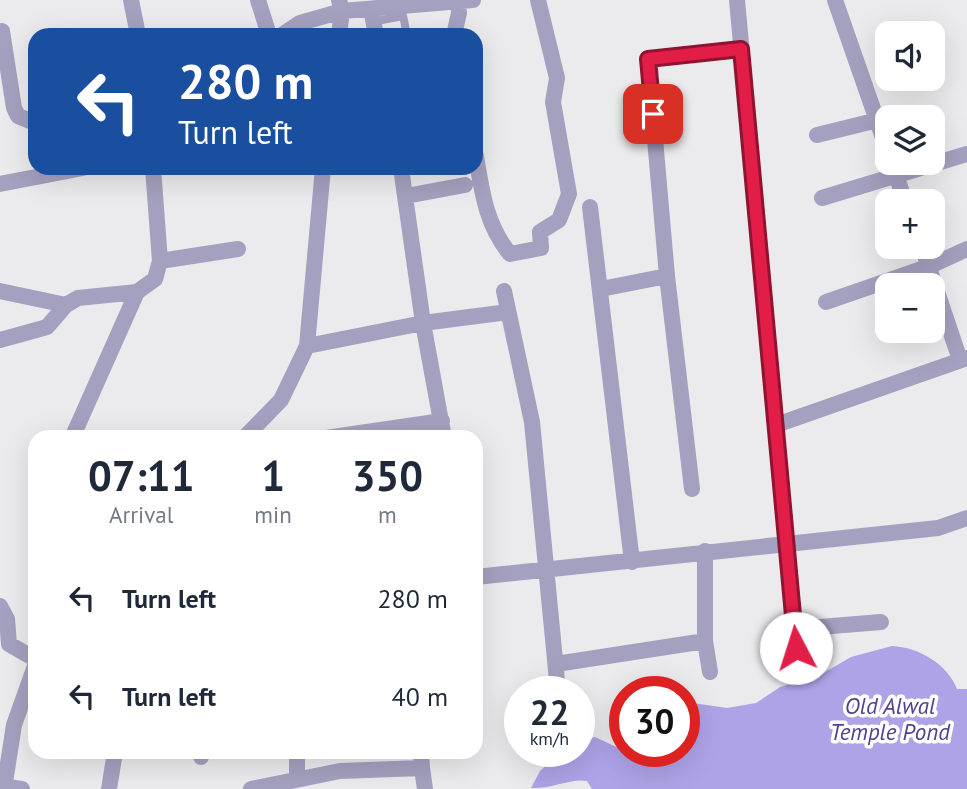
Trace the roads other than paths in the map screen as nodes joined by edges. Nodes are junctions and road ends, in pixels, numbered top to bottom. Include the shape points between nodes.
1 (131, 0) edge
2 (258, 0) edge
3 (538, 0) edge
4 (737, 0) edge
5 (835, 0) edge
6 (455, 1) edge
7 (340, 6) edge
8 (402, 11) junction
9 (376, 22) edge
10 (137, 28) edge
11 (267, 28) edge
12 (292, 28) edge
13 (339, 28) edge
14 (406, 28) edge
15 (456, 28) edge
16 (2, 31) dead end
17 (741, 49) junction
18 (875, 112) edge
19 (28, 120) edge
20 (875, 121) edge
21 (817, 135) dead end
22 (967, 154) edge
23 (945, 159) edge
24 (46, 175) edge
25 (154, 175) edge
26 (322, 175) edge
27 (402, 175) edge
28 (479, 175) edge
29 (881, 175) edge
30 (0, 184) edge
31 (465, 186) dead end
32 (406, 197) junction
33 (822, 198) dead end
34 (590, 207) dead end
35 (237, 249) dead end
36 (967, 249) edge
37 (927, 259) edge
38 (160, 261) junction
39 (930, 266) junction
40 (667, 276) junction
41 (601, 289) junction
42 (503, 290) dead end
43 (0, 291) edge
44 (137, 292) junction
45 (827, 302) dead end
46 (66, 305) junction
47 (508, 312) junction
48 (423, 323) junction
49 (0, 340) edge
50 (307, 346) junction
51 (965, 360) edge
52 (776, 425) junction
53 (443, 429) edge
54 (76, 430) edge
55 (252, 430) edge
56 (692, 489) dead end
57 (967, 518) edge
58 (787, 545) junction
59 (705, 551) junction
60 (632, 562) junction
61 (544, 570) junction
62 (483, 576) edge
63 (0, 606) edge
64 (881, 622) dead end
65 (795, 629) junction
66 (705, 641) junction
67 (28, 655) edge
68 (556, 664) junction
69 (798, 667) dead end
70 (709, 672) dead end
71 (557, 676) edge
72 (28, 683) edge
73 (5, 748) edge
74 (114, 759) edge
75 (298, 759) edge
76 (421, 760) edge
77 (297, 779) junction
78 (3, 787) edge
79 (22, 789) edge
80 (109, 789) edge
81 (251, 789) edge
82 (425, 789) edge

1 - 10 street
2 - 11 street
3 - 28 street via 557,78 553,102 569,194 559,220 541,232 541,248 510,254 485,210
4 - 17 street
5 - 18 street
6 - 8 street
6 - 15 street via 459,13
7 - 9 street
7 - 12 street
7 - 13 street
8 - 9 street
8 - 14 lane
16 - 19 street via 14,108
17 - 40 street via 648,59
17 - 52 street
20 - 21 street
22 - 23 street
24 - 30 street
25 - 38 street
26 - 50 street
27 - 32 street
29 - 33 street
31 - 32 street
32 - 48 street
34 - 41 street
35 - 38 street
36 - 39 street
37 - 39 street
38 - 44 street via 155,279
39 - 45 street
39 - 51 street
40 - 41 street
40 - 56 street
41 - 60 street
42 - 47 street
43 - 46 street
44 - 46 street via 78,298
44 - 54 street
46 - 49 street via 47,327
47 - 48 street
47 - 61 street via 532,422
48 - 50 street
48 - 53 street
50 - 55 street via 281,400
51 - 52 street
52 - 58 street
57 - 58 street via 938,528
58 - 59 street
58 - 65 street
59 - 60 street
59 - 66 street
60 - 61 street
61 - 62 street
61 - 68 street
63 - 67 street via 7,619 9,644
64 - 65 street
65 - 69 street
66 - 68 street
66 - 70 street
68 - 71 street
72 - 73 street
73 - 78 street
74 - 80 street
75 - 77 street
76 - 77 street
76 - 82 street
77 - 81 street
78 - 79 street

